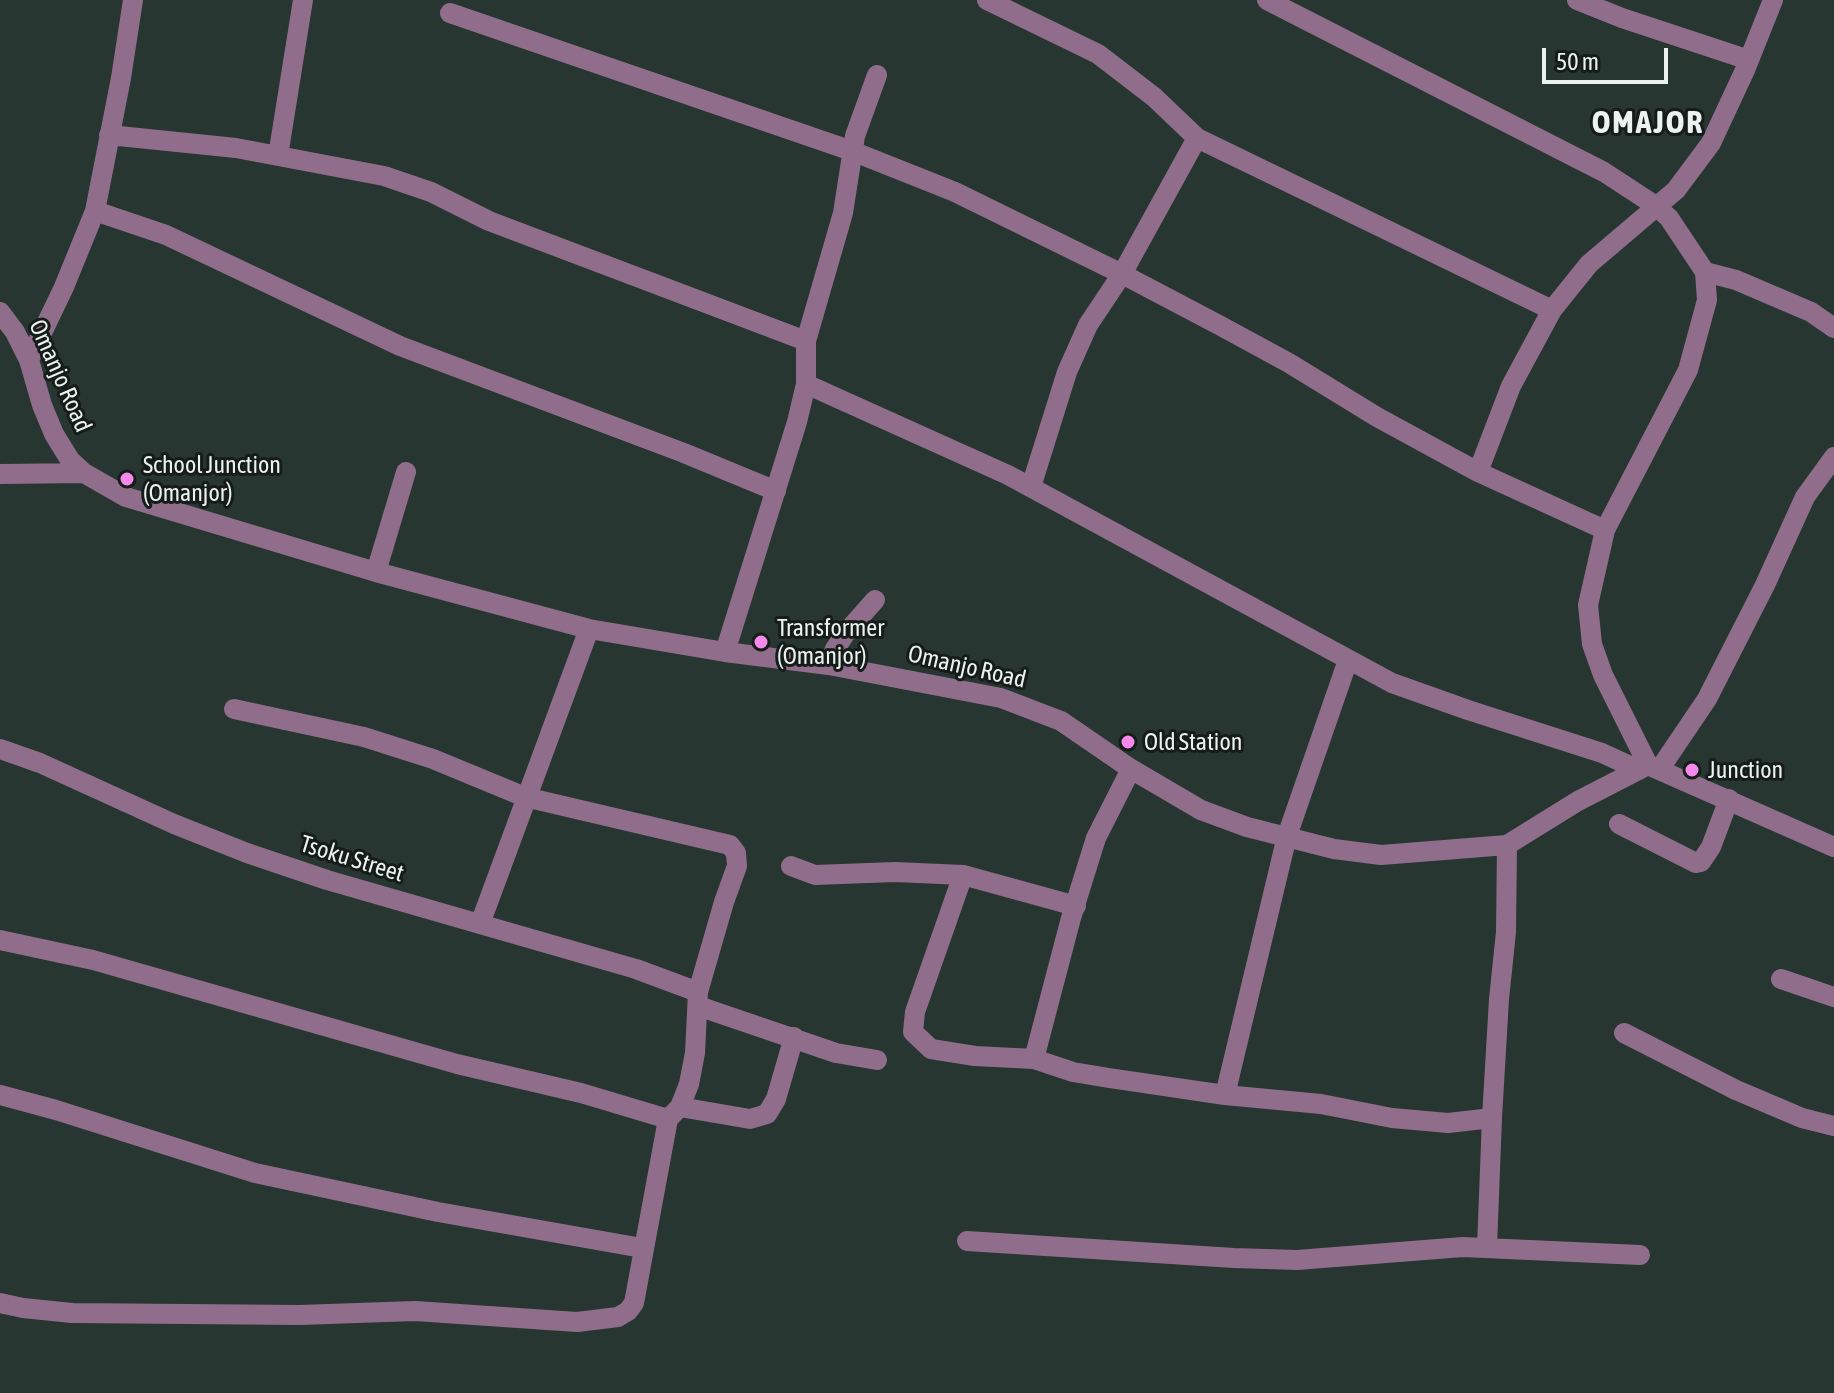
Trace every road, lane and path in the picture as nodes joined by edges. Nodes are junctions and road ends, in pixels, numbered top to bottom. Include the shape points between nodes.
1 (133, 0) edge
2 (303, 0) edge
3 (987, 0) edge
4 (1267, 0) edge
5 (1577, 0) edge
6 (1773, 0) edge
7 (450, 13) dead end
8 (1749, 60) junction
9 (877, 75) dead end
10 (109, 135) junction
11 (1197, 138) junction
12 (852, 151) junction
13 (278, 156) junction
14 (1656, 206) junction
15 (95, 211) junction
16 (1705, 272) junction
17 (1122, 274) junction
18 (1552, 310) junction
19 (0, 312) edge
20 (1832, 322) edge
21 (806, 341) junction
22 (29, 360) junction
23 (806, 384) junction
24 (1834, 457) edge
25 (406, 472) dead end
26 (1478, 472) junction
27 (84, 473) junction
28 (0, 474) edge
29 (1031, 487) junction
30 (776, 491) junction
31 (1605, 530) junction
32 (376, 572) junction
33 (875, 600) dead end
34 (589, 629) junction
35 (725, 652) junction
36 (1348, 660) junction
37 (829, 665) junction
38 (234, 709) dead end
39 (0, 749) edge
40 (1649, 768) junction
41 (1131, 769) junction
42 (525, 797) junction
43 (1729, 799) junction
44 (1619, 824) dead end
45 (1287, 836) junction
46 (1507, 845) junction
47 (1834, 847) edge
48 (791, 866) dead end
49 (963, 875) junction
50 (1076, 906) junction
51 (480, 924) junction
52 (0, 940) edge
53 (1781, 979) dead end
54 (1834, 997) edge
55 (698, 999) junction
56 (1624, 1033) dead end
57 (794, 1037) junction
58 (1034, 1059) junction
59 (877, 1060) dead end
60 (0, 1095) edge
61 (1225, 1095) junction
62 (674, 1113) junction
63 (1492, 1118) junction
64 (1834, 1126) edge
65 (967, 1241) dead end
66 (1487, 1247) junction
67 (642, 1248) junction
68 (1640, 1255) dead end
69 (0, 1303) edge

1 - 10 street
2 - 13 street
3 - 11 street via 1098,54
4 - 14 street via 1604,172
5 - 8 street
6 - 8 street
7 - 12 street
8 - 14 street via 1692,173
9 - 12 street
10 - 13 street
10 - 15 street
11 - 17 street
11 - 18 street
12 - 17 street via 955,192
12 - 21 street via 843,213
13 - 21 street via 384,176 431,192 489,221
14 - 16 street
14 - 18 street via 1589,264
15 - 22 street
15 - 30 street via 166,235 400,346
16 - 20 street
16 - 31 street via 1707,300 1688,370
17 - 26 street
17 - 29 street via 1088,325 1067,372
18 - 26 street via 1511,386
19 - 22 street, Omanjo Road
21 - 23 street
22 - 27 street, Omanjo Road via 54,434
23 - 29 street
23 - 30 street
24 - 40 street via 1805,497 1707,699
25 - 32 street
26 - 31 street
27 - 28 street
27 - 32 street, Omanjo Road via 126,497
29 - 36 street
30 - 35 street
31 - 40 street via 1588,605 1592,644
32 - 34 street, Omanjo Road
33 - 37 street via 845,634
34 - 35 street, Omanjo Road
34 - 42 street
35 - 37 street, Omanjo Road
36 - 40 street via 1392,683
36 - 45 street
37 - 41 street, Omanjo Road via 1001,698 1061,721
38 - 42 street via 364,737
39 - 51 street, Tsoku Street via 247,853
40 - 43 street
40 - 46 street, Omanjo Road via 1578,801
41 - 45 street, Omanjo Road via 1201,810
41 - 50 street via 1096,838
42 - 51 street
42 - 55 street via 730,845 737,866
43 - 44 street via 1701,862
43 - 47 street
45 - 46 street, Omanjo Road via 1381,855
45 - 61 street
46 - 63 street
48 - 49 street via 815,875
49 - 50 street
49 - 58 street via 915,1012 913,1032 931,1049
50 - 58 street
51 - 55 street, Tsoku Street via 636,969
52 - 62 street via 93,960 457,1064
53 - 54 street
55 - 57 street, Tsoku Street
55 - 62 street via 689,1084
56 - 64 street via 1736,1090
57 - 59 street, Tsoku Street via 836,1053
57 - 62 street via 767,1114 750,1119
58 - 61 street via 1073,1072
60 - 67 street via 255,1173
61 - 63 street via 1448,1123
62 - 67 street
63 - 66 street
65 - 66 street via 1297,1260
66 - 68 street
67 - 69 street via 634,1303 618,1317 599,1321 415,1311 72,1313

